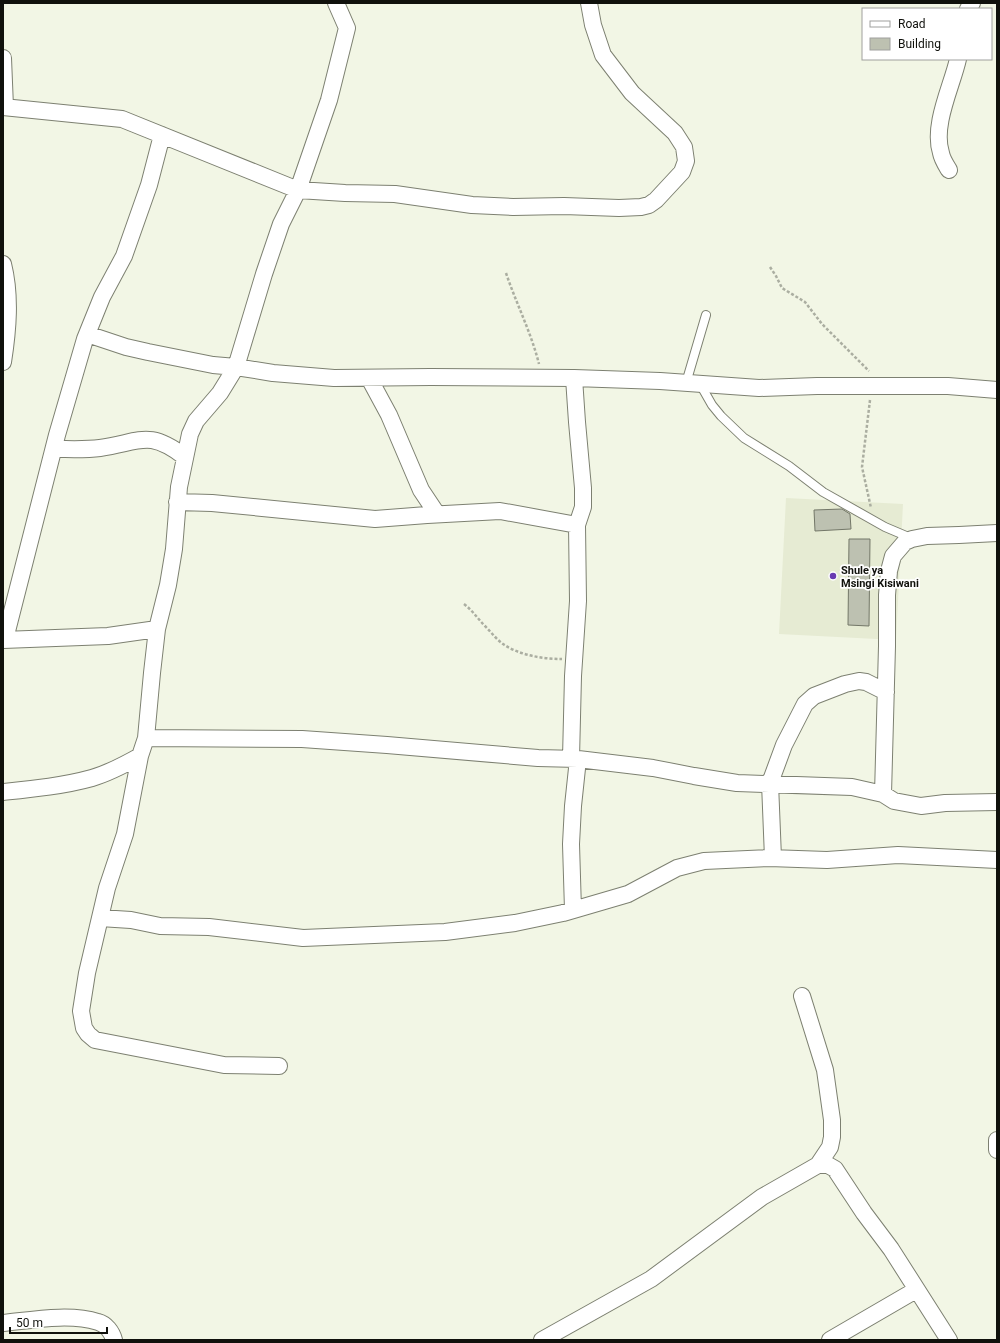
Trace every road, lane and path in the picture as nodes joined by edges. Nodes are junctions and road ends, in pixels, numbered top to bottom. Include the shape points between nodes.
1 (336, 3) edge
2 (589, 3) edge
3 (3, 58) edge
4 (958, 60) edge
5 (4, 107) edge
6 (162, 135) junction
7 (949, 170) dead end
8 (298, 190) junction
9 (3, 264) edge
10 (770, 267) dead end
11 (506, 273) dead end
12 (706, 315) dead end
13 (87, 334) junction
14 (3, 362) edge
15 (236, 368) junction
16 (369, 378) junction
17 (543, 378) junction
18 (574, 378) junction
19 (693, 383) junction
20 (875, 386) junction
21 (997, 390) edge
22 (54, 449) junction
23 (185, 457) junction
24 (177, 502) junction
25 (437, 514) junction
26 (871, 518) junction
27 (577, 525) junction
28 (997, 533) edge
29 (912, 539) junction
30 (464, 604) dead end
31 (157, 629) junction
32 (4, 639) edge
33 (574, 658) junction
34 (886, 692) junction
35 (146, 738) junction
36 (140, 756) junction
37 (575, 759) junction
38 (770, 783) junction
39 (3, 792) edge
40 (883, 794) junction
41 (997, 802) edge
42 (773, 858) junction
43 (997, 860) edge
44 (574, 910) junction
45 (100, 918) junction
46 (802, 996) dead end
47 (279, 1066) dead end
48 (997, 1140) edge
49 (997, 1150) edge
50 (818, 1165) junction
51 (916, 1290) junction
52 (3, 1324) edge
53 (114, 1340) edge
54 (542, 1340) edge
55 (830, 1340) edge
56 (949, 1340) edge

1 - 8 street via 347,28 329,100
2 - 8 street via 603,55 632,93 675,133 684,147 686,161 682,172 649,205 619,208 513,207 472,205 395,194
3 - 5 street
4 - 7 street via 944,102 938,138 941,154
5 - 6 street via 122,119
6 - 8 street
6 - 13 street via 124,256 102,297
8 - 15 street via 282,224 264,274
9 - 14 street via 7,281 8,308
10 - 20 path via 782,288 805,302 822,324 870,373
11 - 17 path via 533,341
12 - 19 lane
13 - 15 street via 126,347
13 - 22 street
15 - 16 street via 334,378
15 - 23 street via 220,393 196,421
16 - 17 street
16 - 25 street via 389,415 421,490
17 - 18 street
18 - 19 street
18 - 27 street via 583,488 583,507
19 - 20 street via 734,388
19 - 26 lane via 716,411 744,438 802,474 823,492
20 - 21 street via 948,386
20 - 26 path via 869,406 862,467 872,512
22 - 23 street via 99,448 151,439 171,446
22 - 32 street
23 - 24 street
24 - 25 street via 375,519
24 - 31 street via 174,549
25 - 27 street via 500,511
26 - 29 lane
27 - 33 street via 578,602
28 - 29 street via 926,536
29 - 34 street via 905,542 893,556 889,571
30 - 33 path via 502,643 515,651 553,659
31 - 32 street via 108,636
31 - 35 street
33 - 37 street
34 - 38 street via 859,681 814,696 805,704 798,716
34 - 40 street
35 - 36 street
35 - 37 street via 302,740
36 - 39 street via 91,778
36 - 45 street via 125,834
37 - 38 street via 653,768 737,783
37 - 44 street via 571,844
38 - 40 street via 852,787
38 - 42 street
40 - 41 street via 894,801 921,806
42 - 43 street via 827,860 898,855
42 - 44 street via 704,861 677,868 628,894
44 - 45 street via 515,923 445,932 303,938 209,927 160,926 131,920
45 - 47 street via 81,1011 84,1028 95,1040 224,1065
46 - 50 street via 825,1070 831,1114 830,1147
48 - 49 street
50 - 51 street via 828,1165 835,1169 891,1249
50 - 54 street via 762,1198 651,1279
51 - 55 street
51 - 56 street
52 - 53 street via 66,1317 100,1322 108,1328

